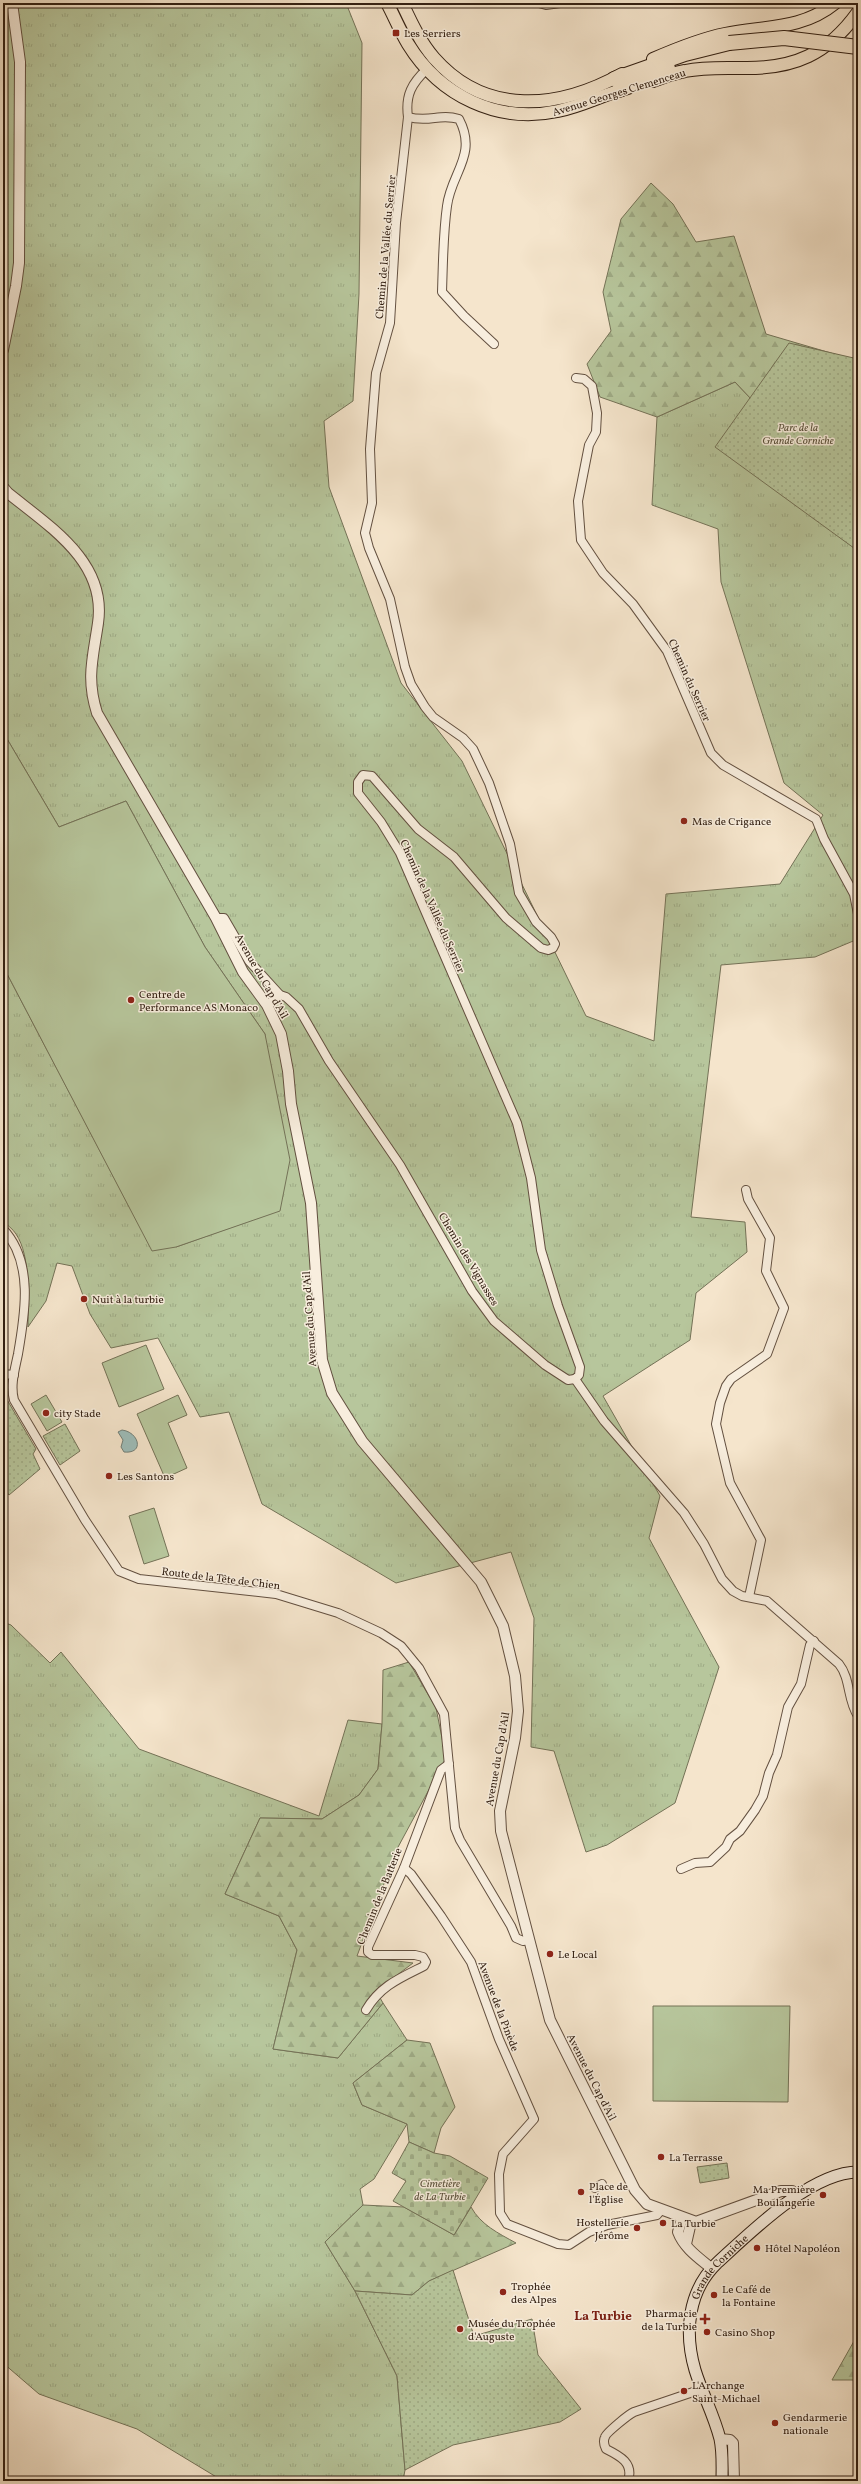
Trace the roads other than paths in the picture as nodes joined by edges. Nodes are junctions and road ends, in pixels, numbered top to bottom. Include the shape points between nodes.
1 (12, 3) edge
2 (387, 3) edge
3 (402, 3) edge
4 (539, 3) edge
5 (560, 3) edge
6 (835, 3) edge
7 (858, 12) edge
8 (854, 19) edge
9 (730, 47) junction
10 (858, 47) edge
11 (858, 55) edge
12 (426, 67) junction
13 (616, 84) junction
14 (408, 117) junction
15 (494, 344) dead end
16 (3, 350) edge
17 (576, 378) dead end
18 (3, 486) edge
19 (858, 914) edge
20 (216, 918) junction
21 (280, 995) junction
22 (267, 1005) junction
23 (746, 1190) dead end
24 (3, 1229) edge
25 (6, 1239) edge
26 (3, 1374) edge
27 (14, 1375) junction
28 (575, 1379) junction
29 (748, 1597) junction
30 (814, 1641) junction
31 (858, 1716) edge
32 (449, 1764) junction
33 (404, 1868) junction
34 (681, 1869) dead end
35 (529, 1940) junction
36 (366, 2010) dead end
37 (858, 2172) edge
38 (797, 2195) junction
39 (661, 2210) junction
40 (687, 2220) junction
41 (711, 2268) junction
42 (702, 2388) junction
43 (720, 2439) junction
44 (628, 2481) edge
45 (722, 2481) edge
46 (734, 2481) edge

1 - 16 street via 20,62 19,263
2 - 12 main road, Avenue Georges Clemenceau via 408,44
3 - 13 main road, Avenue Georges Clemenceau via 421,40 434,57 460,81 485,94 510,101 553,100
4 - 5 street
6 - 13 main road, Avenue Georges Clemenceau via 817,16 794,24 724,34 689,44 639,64
7 - 8 main road, Avenue Georges Clemenceau
8 - 13 main road, Avenue Georges Clemenceau via 821,48 797,62 763,68 684,71
9 - 10 highway, bridge via 784,38
9 - 11 highway via 788,46
9 - 13 highway via 685,54
12 - 13 main road, Avenue Georges Clemenceau via 452,90 480,107 511,114 540,115 559,111
12 - 14 street, Chemin de la Vallée du Serrier via 414,81 409,94 406,103
14 - 15 street via 422,120 446,115 459,119 464,129 465,157 459,174 452,183 447,205 442,292 480,333
14 - 28 street, Chemin de la Vallée du Serrier via 396,223 390,323 376,374 370,449 372,503 366,533 369,548 390,599 411,684 433,717 463,738 473,749 489,783 510,844 519,893 536,922 551,937 555,944 553,948 541,948 506,918 454,857 418,828 372,776 363,775 358,782 358,793 381,822 400,853 516,1123 531,1178 541,1250 580,1367 579,1375
17 - 19 street, Chemin du Serrier via 584,379 592,386 597,413 596,432 589,446 578,501 581,540 603,573 633,604 667,650 710,753 723,765 816,819 826,844 854,894
18 - 20 street, Avenue du Cap d'Ail via 8,494 70,543 93,579 99,598 90,678 97,713
20 - 21 street, Chemin des Vignasses via 224,918 230,924 250,961
20 - 22 street, Avenue du Cap d'Ail via 243,972
21 - 22 street
21 - 28 street, Chemin des Vignasses via 299,1009 329,1061 400,1164 472,1291 494,1321 545,1365 568,1380
22 - 35 street, Avenue du Cap d'Ail via 281,1034 291,1104 311,1203 322,1360 332,1392 362,1441 481,1582 493,1604 508,1646 518,1711 500,1820
23 - 29 street via 748,1199 770,1238 766,1271 784,1308 767,1354 731,1379 726,1386 717,1414 717,1433 730,1483 761,1540
24 - 25 street, Route de la Tête de Chien
25 - 27 street, Route de la Tête de Chien via 17,1250 22,1268 24,1296 22,1330
26 - 27 street
27 - 32 street, Route de la Tête de Chien via 14,1400 85,1520 119,1571 139,1579 276,1594 338,1613 381,1633 406,1652 437,1697 444,1714
28 - 29 street via 604,1420 684,1513 722,1579 733,1591
29 - 30 street via 767,1601
30 - 31 street via 844,1671 852,1708
30 - 34 street via 810,1645 801,1684 788,1707 780,1746 758,1806 740,1831 710,1862 696,1863
32 - 33 street, Chemin de la Batterie via 441,1770
32 - 35 street, Route de la Tête de Chien via 455,1828 460,1840 512,1926 516,1938
33 - 36 street, Chemin de la Batterie via 368,1952 372,1955 415,1955 423,1957 426,1962 424,1966 390,1982 379,1991
33 - 39 street, Avenue de la Pinède via 442,1916 471,1962 499,2039 534,2119 503,2154 499,2174 502,2220 516,2228 563,2245 575,2242 589,2232 607,2225 657,2215
35 - 39 street, Avenue du Cap d'Ail via 550,2020 588,2098 635,2190 647,2204
37 - 38 main road, Grande Corniche via 830,2176
38 - 40 street via 792,2191 781,2191 700,2221
38 - 41 main road, Grande Corniche
39 - 40 street, Avenue du Cap d'Ail
40 - 41 street via 678,2232 692,2253
41 - 42 main road, Grande Corniche via 694,2295 690,2315 691,2349
42 - 43 main road, Grande Corniche
42 - 44 street via 624,2417 606,2434 603,2440 606,2449 622,2458 628,2465
43 - 45 main road, Grande Corniche
43 - 46 street via 733,2443

